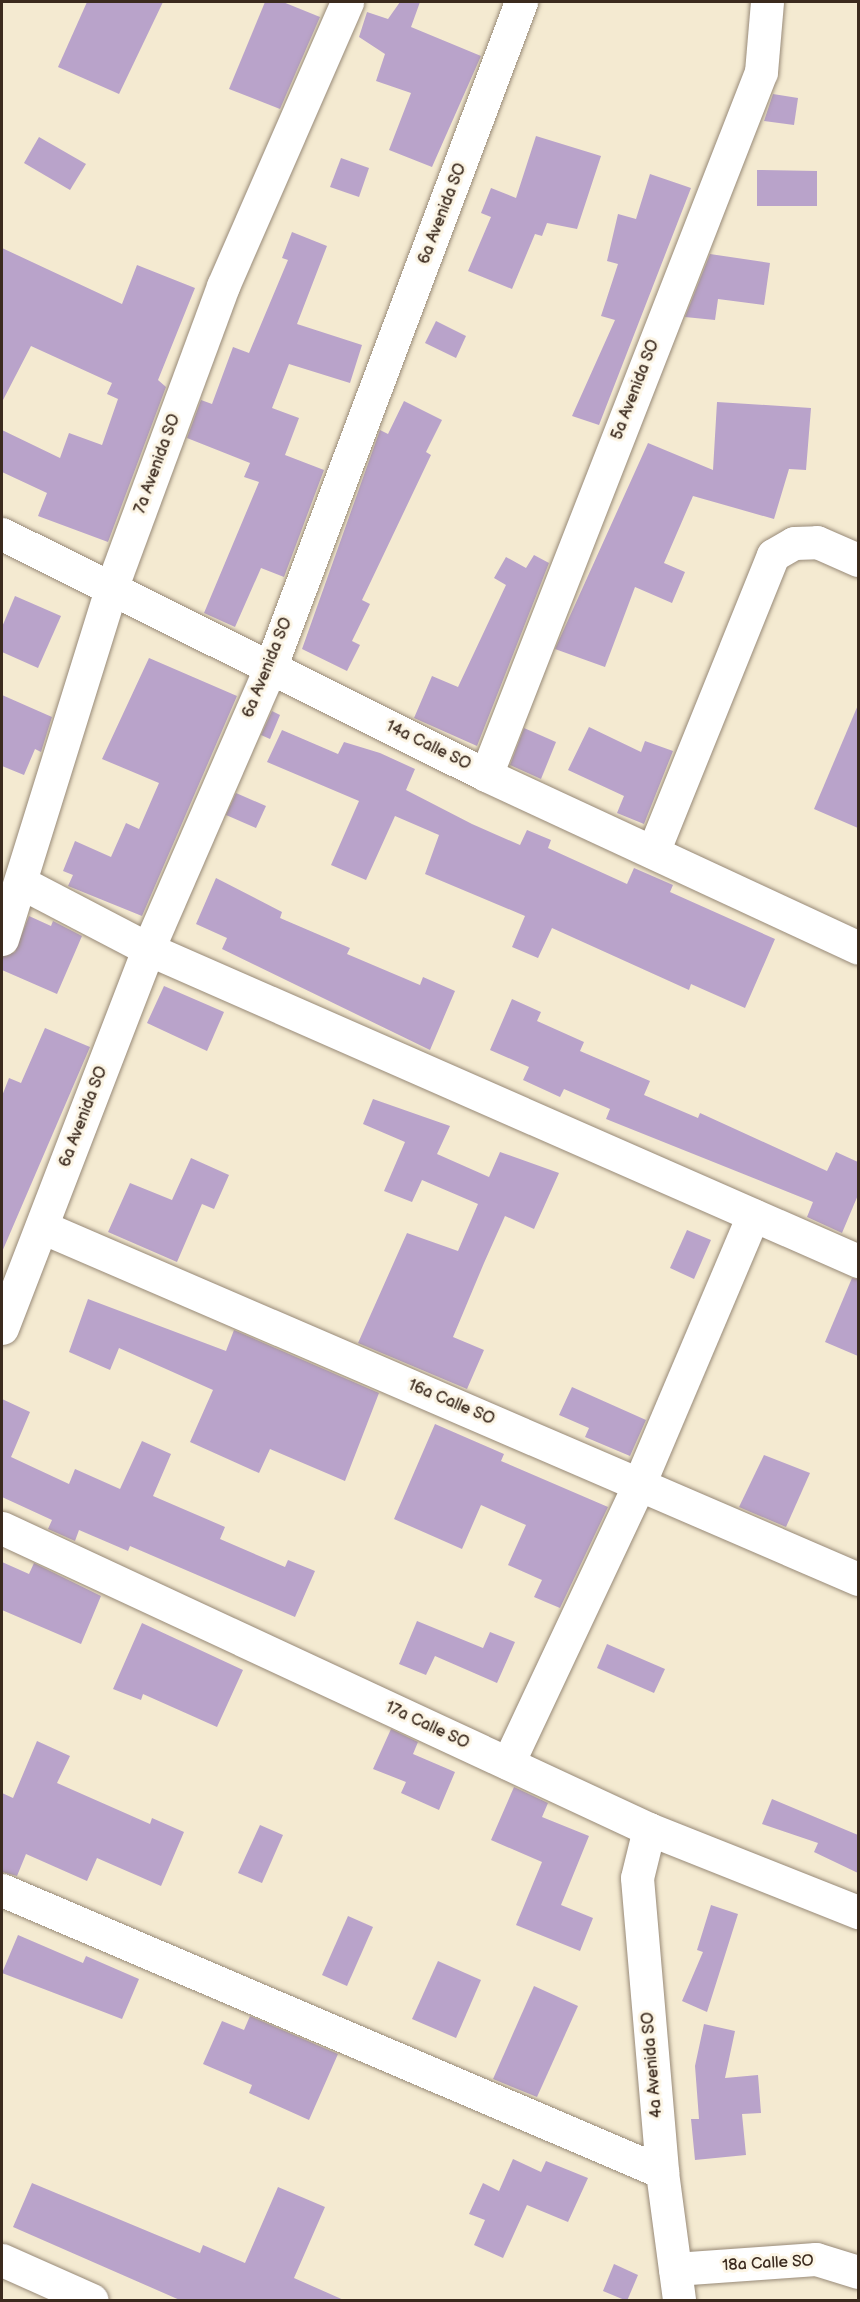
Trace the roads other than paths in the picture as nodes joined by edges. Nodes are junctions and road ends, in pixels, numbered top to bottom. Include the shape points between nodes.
1 (347, 2) edge
2 (521, 2) edge
3 (767, 2) edge
4 (2, 534) edge
5 (858, 560) edge
6 (111, 589) junction
7 (270, 668) junction
8 (486, 775) junction
9 (653, 852) junction
10 (21, 884) junction
11 (2, 939) edge
12 (858, 948) edge
13 (148, 949) junction
14 (753, 1215) junction
15 (42, 1227) junction
16 (858, 1261) edge
17 (2, 1328) edge
18 (639, 1484) junction
19 (2, 1528) edge
20 (858, 1579) edge
21 (508, 1764) junction
22 (649, 1829) junction
23 (2, 1890) edge
24 (858, 1912) edge
25 (662, 2172) junction
26 (2, 2260) edge
27 (858, 2272) edge
28 (677, 2285) edge
29 (92, 2301) edge

1 - 6 street, 7a Avenida SO via 223,286
2 - 7 street, 6a Avenida SO
3 - 8 street, 5a Avenida SO via 761,72
4 - 6 street, 14a Calle SO
5 - 9 street via 817,542 794,543 773,555
6 - 7 street, 14a Calle SO
6 - 10 street, 7a Avenida SO
7 - 8 street, 14a Calle SO
7 - 13 street, 6a Avenida SO
8 - 9 street, 14a Calle SO
9 - 12 street, 14a Calle SO
10 - 11 street, 7a Avenida SO
10 - 13 street
13 - 14 street
13 - 15 street, 6a Avenida SO
14 - 16 street
14 - 18 street
15 - 17 street, 6a Avenida SO
15 - 18 street, 16a Calle SO
18 - 20 street, 16a Calle SO
18 - 21 street
19 - 21 street, 17a Calle SO
21 - 22 street, 17a Calle SO
22 - 24 street, 17a Calle SO
22 - 25 street, 4a Avenida SO via 637,1878
23 - 25 street
25 - 28 street, 4a Avenida SO
26 - 29 street
27 - 28 street, 18a Calle SO via 816,2259

